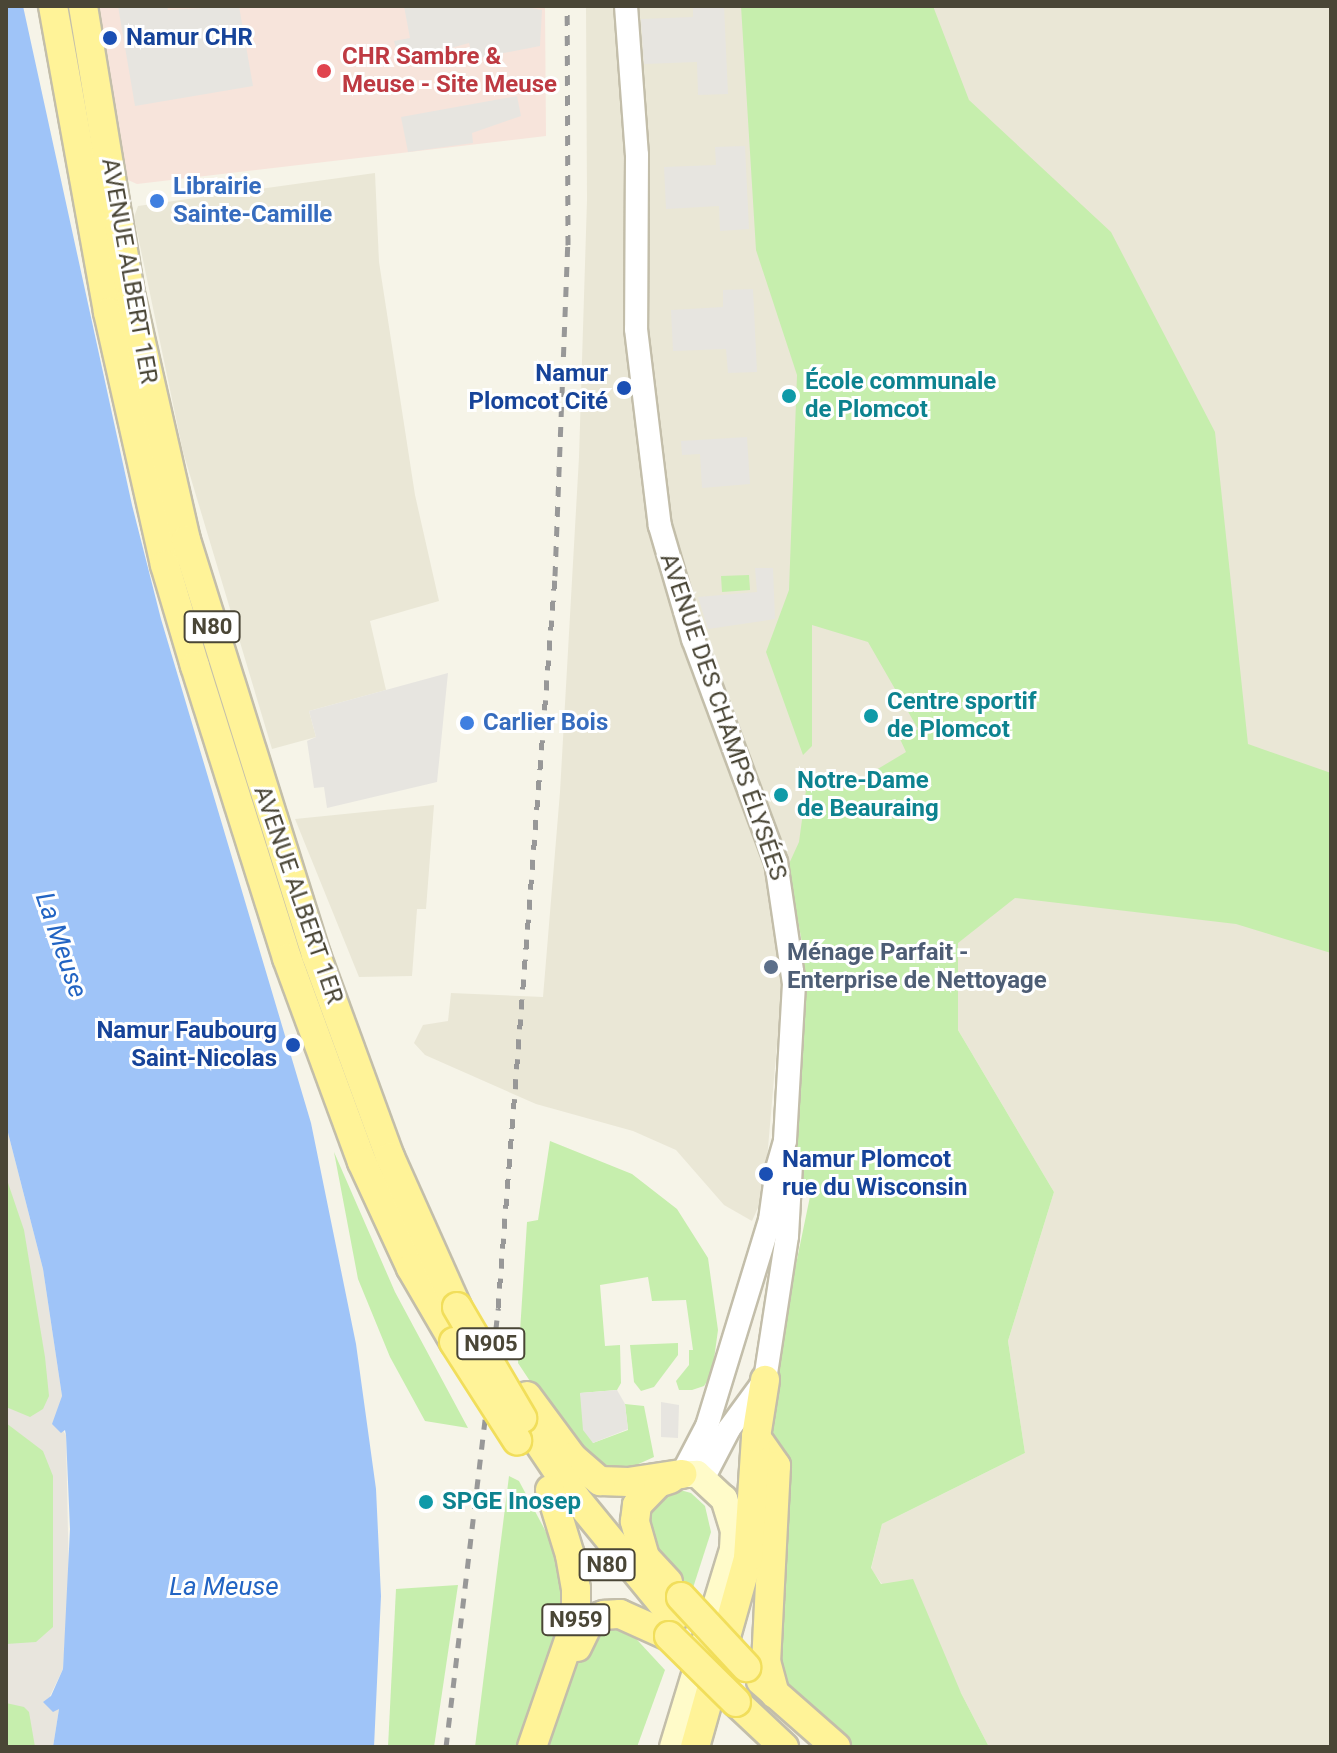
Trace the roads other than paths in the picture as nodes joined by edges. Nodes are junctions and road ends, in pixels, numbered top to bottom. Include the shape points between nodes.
1 (53, 6) edge
2 (83, 6) edge
3 (626, 6) edge
4 (65, 85) junction
5 (98, 99) junction
6 (84, 192) junction
7 (114, 196) junction
8 (326, 1066) junction
9 (362, 1084) junction
10 (785, 1141) junction
11 (421, 1225) joint
12 (727, 1361) junction
13 (767, 1367) junction
14 (522, 1418) junction
15 (756, 1437) junction
16 (692, 1476) junction
17 (550, 1490) junction
18 (730, 1516) junction
19 (733, 1549) junction
20 (743, 1584) junction
21 (675, 1617) junction
22 (741, 1685) junction
23 (775, 1694) junction
24 (775, 1742) edge
25 (532, 1747) edge
26 (544, 1747) edge
27 (659, 1747) edge
28 (673, 1747) edge
29 (695, 1747) edge
30 (810, 1747) edge
31 (836, 1747) edge

1 - 4 main road, AVENUE ALBERT 1ER / N80
2 - 5 main road, AVENUE ALBERT 1ER / N80
3 - 10 street, AVENUE DES CHAMPS ÉLYSÉES via 637,155 636,329 651,469 681,601 776,862 794,984
4 - 5 main road
4 - 6 main road, AVENUE ALBERT 1ER / N80
5 - 7 main road, AVENUE ALBERT 1ER / N80
6 - 7 main road
6 - 8 main road, AVENUE ALBERT 1ER / N80 via 165,565 254,858
7 - 9 main road, AVENUE ALBERT 1ER / N80 via 131,298 186,540 261,788
8 - 9 main road
8 - 14 main road, AVENUE ALBERT 1ER / N80, bridge via 379,1203 411,1268 454,1342
9 - 11 main road, AVENUE ALBERT 1ER / N80
10 - 12 street, AVENUE DES CHAMPS ÉLYSÉES via 765,1239
10 - 13 street, AVENUE DES CHAMPS ÉLYSÉES via 791,1163 787,1236
11 - 14 main road, N905
12 - 13 street
12 - 16 street, AVENUE DES CHAMPS ÉLYSÉES
13 - 15 main road
13 - 16 street, AVENUE DES CHAMPS ÉLYSÉES
14 - 16 main road, N905 via 600,1481
14 - 17 main road, N80
14 - 21 main road, AVENUE ALBERT 1ER / N80 via 575,1497
15 - 20 main road
15 - 23 main road via 776,1466 766,1661
16 - 18 main road via 724,1499
16 - 21 main road via 648,1492 637,1505 635,1521 645,1557
17 - 21 main road, N80 via 587,1542
17 - 25 main road, N959 via 570,1555 576,1620
18 - 19 main road
18 - 27 main road
19 - 20 main road
19 - 28 main road
20 - 29 main road
21 - 22 main road, AVENUE ALBERT 1ER / N80
21 - 26 main road via 620,1614 590,1620
22 - 23 main road
22 - 24 main road, N80
22 - 30 main road, N80
23 - 31 main road

